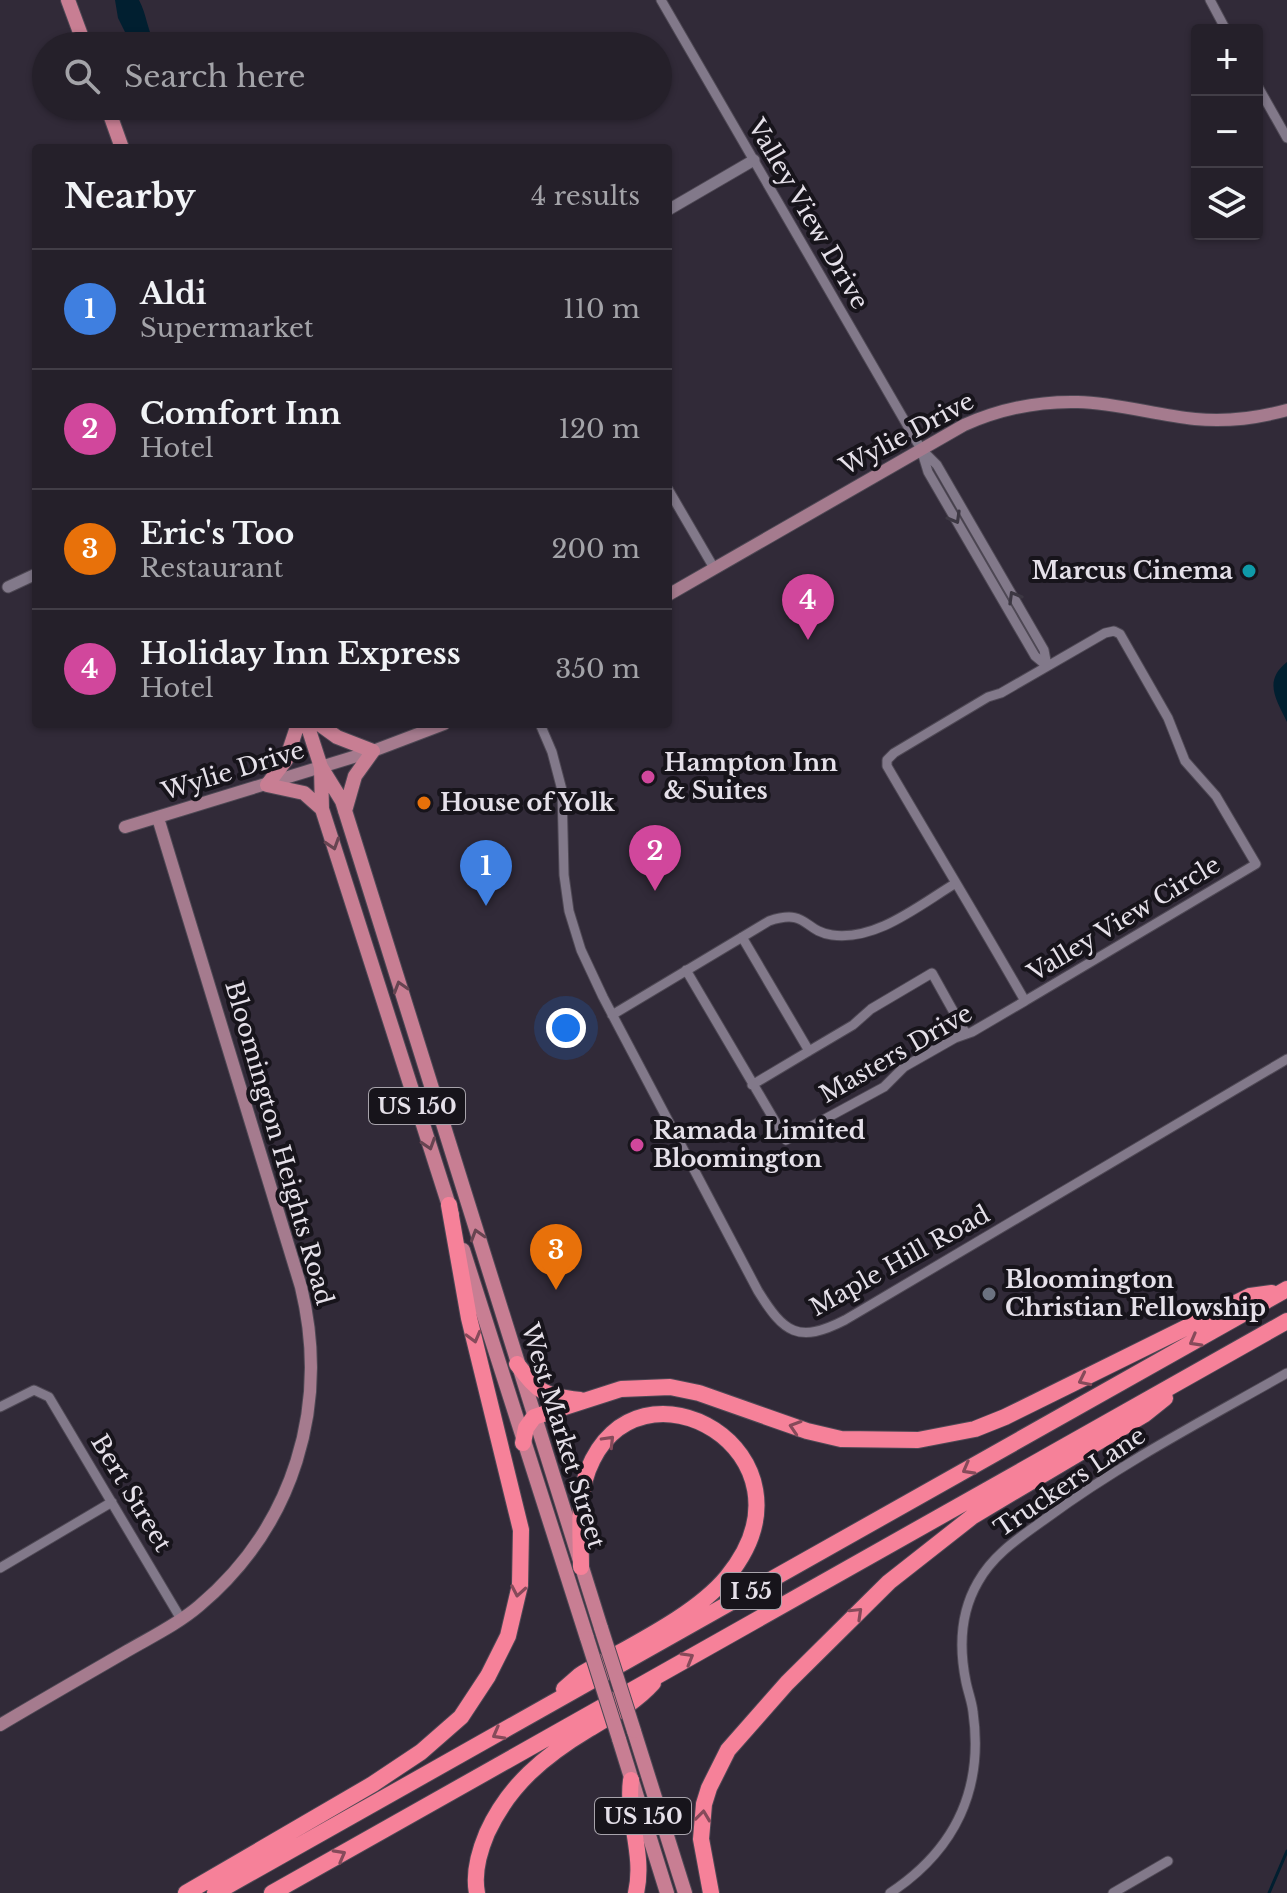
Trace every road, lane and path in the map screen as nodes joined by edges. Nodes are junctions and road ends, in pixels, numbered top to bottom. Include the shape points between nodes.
1 (68, 0) edge
2 (661, 0) edge
3 (1210, 0) edge
4 (1223, 24) edge
5 (80, 32) edge
6 (1263, 96) edge
7 (112, 120) edge
8 (1287, 138) edge
9 (121, 144) edge
10 (754, 160) junction
11 (672, 208) edge
12 (1287, 410) edge
13 (921, 449) junction
14 (672, 496) edge
15 (714, 568) junction
16 (32, 576) edge
17 (8, 587) dead end
18 (672, 593) edge
19 (1047, 666) junction
20 (297, 728) edge
21 (308, 728) edge
22 (325, 728) edge
23 (433, 728) edge
24 (542, 728) edge
25 (373, 751) junction
26 (321, 767) junction
27 (267, 785) junction
28 (322, 809) junction
29 (345, 811) junction
30 (158, 818) junction
31 (125, 827) dead end
32 (956, 883) junction
33 (742, 937) junction
34 (686, 970) junction
35 (1025, 1001) junction
36 (612, 1015) junction
37 (966, 1034) junction
38 (809, 1051) junction
39 (1287, 1059) edge
40 (752, 1085) junction
41 (449, 1205) junction
42 (1284, 1290) edge
43 (1287, 1321) edge
44 (517, 1364) junction
45 (1202, 1369) junction
46 (1287, 1373) edge
47 (585, 1400) junction
48 (0, 1407) edge
49 (534, 1417) junction
50 (523, 1443) junction
51 (112, 1502) junction
52 (581, 1567) junction
53 (0, 1568) edge
54 (181, 1619) junction
55 (662, 1673) junction
56 (542, 1709) junction
57 (0, 1725) edge
58 (631, 1780) junction
59 (1168, 1861) dead end
60 (186, 1893) edge
61 (215, 1893) edge
62 (272, 1893) edge
63 (477, 1893) edge
64 (636, 1893) edge
65 (667, 1893) edge
66 (685, 1893) edge
67 (711, 1893) edge
68 (890, 1893) edge
69 (1113, 1893) edge

1 - 5 main road
2 - 10 street, Valley View Drive
3 - 4 street
6 - 8 street
7 - 9 main road
10 - 11 street
10 - 13 street, Valley View Drive
12 - 13 main road, Wylie Drive via 1198,419 1091,403 1048,403 982,417
13 - 15 main road, Wylie Drive
13 - 19 street, Valley View Drive via 928,472 1035,656
14 - 15 street
15 - 18 main road, Wylie Drive
16 - 17 street
19 - 32 street, Valley View Circle via 889,756 887,766
19 - 35 street, Valley View Circle via 1105,633 1120,634 1168,718 1185,761 1216,796 1256,864
20 - 27 main road via 286,760
21 - 26 main road, West Market Street / US 150
22 - 25 main road
23 - 25 main road, Wylie Drive
24 - 36 street, Maple Hill Road via 562,790 566,894 581,950
25 - 26 main road, Wylie Drive
25 - 29 main road via 355,776
26 - 27 main road, Wylie Drive
26 - 28 main road, West Market Street / US 150
26 - 29 main road, West Market Street / US 150
27 - 28 main road via 304,793
27 - 30 main road, Wylie Drive
28 -> 41 main road, West Market Street / US 150
44 -> 29 main road, West Market Street / US 150
30 - 31 main road, Wylie Drive
30 - 54 main road, Bloomington Heights Road via 289,1242 312,1351 306,1431 281,1505 235,1572
32 - 33 street via 877,929 850,936 827,934 800,917 784,916
32 - 35 street, Valley View Circle
33 - 34 street
33 - 38 street
34 - 36 street
34 - 40 street
35 - 37 street, Masters Drive
36 - 39 street, Maple Hill Road via 758,1291 777,1320 803,1334 845,1320
37 - 38 street via 932,973
37 - 40 street, Masters Drive via 904,1067 884,1087 786,1140
38 - 40 street
41 - 50 main road, West Market Street / US 150
41 -> 60 highway via 469,1318 521,1530 520,1585 508,1636 461,1717 421,1752
42 -> 47 highway via 1250,1296 1005,1417 918,1440 841,1439 670,1387 630,1388
42 -> 56 highway, I 55
43 - 45 highway, I 55
44 - 47 highway via 540,1391
44 - 49 main road, West Market Street / US 150
55 -> 45 highway, I 55
67 -> 45 highway via 701,1839 709,1788 728,1750 787,1683 889,1582 973,1516 1145,1414
46 - 68 street, Truckers Lane via 1080,1493 1010,1544 987,1568 972,1592 961,1637 975,1728 969,1795 942,1846
47 - 49 highway
48 - 51 street, Bert Street via 25,1393 41,1391 49,1397
49 - 50 highway
49 - 52 main road, West Market Street / US 150
50 - 58 main road, West Market Street / US 150, bridge
51 - 53 street
51 - 54 street, Bert Street
52 -> 56 highway via 587,1473 596,1454 622,1428 655,1415 699,1420 726,1438 746,1463 756,1515 747,1546 728,1576 692,1609 580,1675
52 - 66 main road, West Market Street / US 150, bridge
54 - 57 main road, Bloomington Heights Road
62 -> 55 highway, I 55
55 - 63 highway via 639,1699 523,1777 484,1840
56 -> 61 highway, I 55
58 - 64 highway via 628,1802 639,1856
58 - 65 main road, West Market Street / US 150
59 - 69 street

